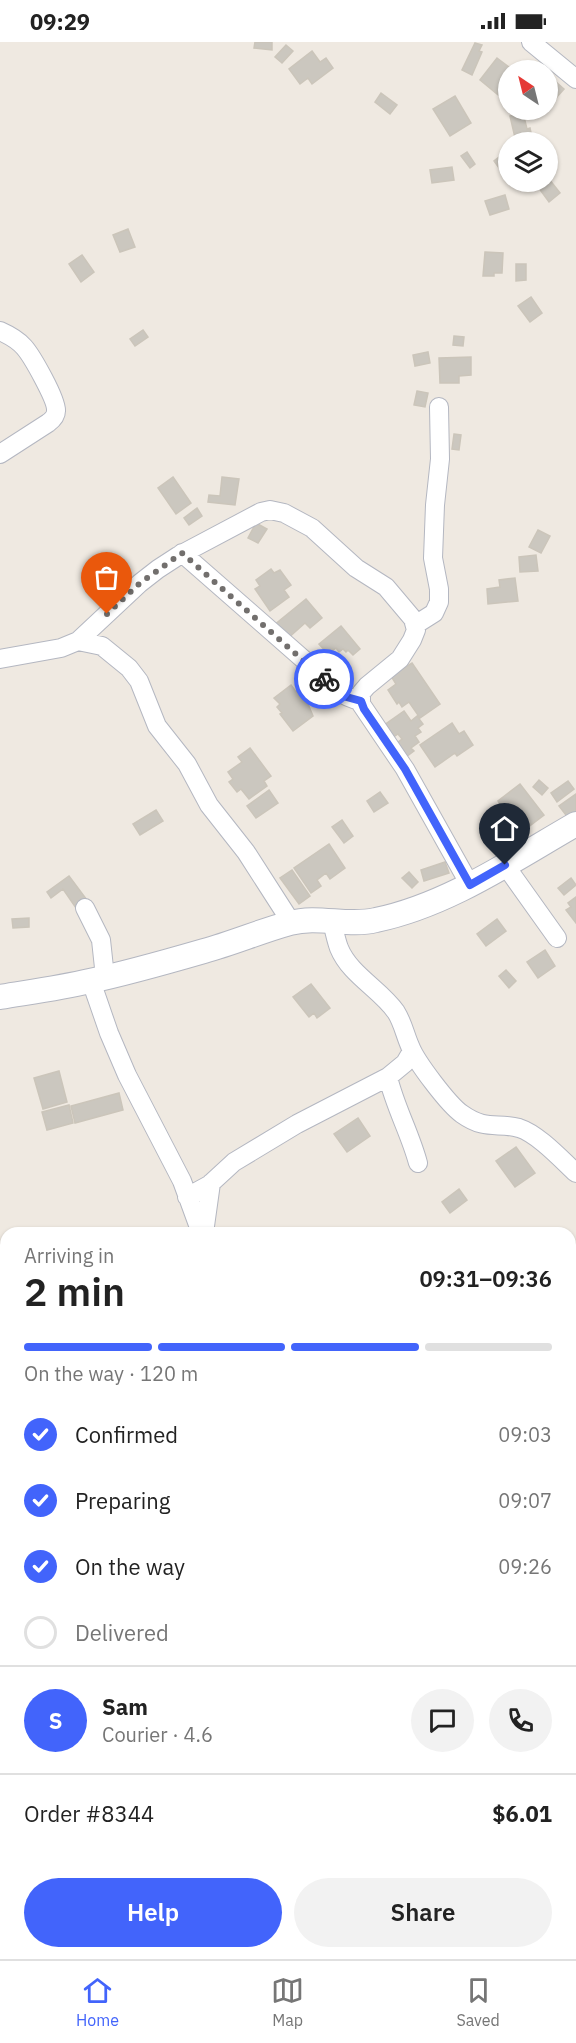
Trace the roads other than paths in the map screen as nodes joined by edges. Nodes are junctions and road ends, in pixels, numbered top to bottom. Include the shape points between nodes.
1 (531, 42) edge
2 (576, 79) edge
3 (0, 331) edge
4 (439, 407) dead end
5 (0, 454) edge
6 (182, 553) junction
7 (414, 626) junction
8 (78, 641) junction
9 (0, 659) edge
10 (361, 701) junction
11 (576, 824) edge
12 (505, 865) junction
13 (470, 885) junction
14 (85, 908) dead end
15 (332, 921) junction
16 (291, 922) junction
17 (557, 938) dead end
18 (98, 979) junction
19 (0, 998) edge
20 (412, 1050) junction
21 (388, 1077) junction
22 (418, 1163) dead end
23 (576, 1173) edge
24 (211, 1183) junction
25 (187, 1197) junction
26 (200, 1227) edge
27 (203, 1227) edge

1 - 2 street
3 - 5 street via 25,348 56,410 48,423
4 - 7 street via 440,459 433,558 439,602 434,613
6 - 7 street via 261,512 284,513 312,528 356,568 386,587
6 - 8 street via 140,583
6 - 10 street via 343,696
7 - 10 street via 415,635 400,659 367,686
8 - 9 street
8 - 16 street via 102,646 134,674 157,726 188,764 209,805 246,852
10 - 13 street via 405,769
11 - 12 street
12 - 13 street
12 - 17 street
13 - 15 street via 375,921
14 - 18 street via 101,940
15 - 16 street
15 - 20 street via 339,949 391,1005
16 - 18 street via 205,951
18 - 19 street
18 - 25 street via 109,1033
20 - 21 street via 405,1063
20 - 23 street via 459,1113 488,1126 519,1128
21 - 22 street
21 - 24 street via 297,1124 234,1162
24 - 25 street
24 - 27 street
25 - 26 street

